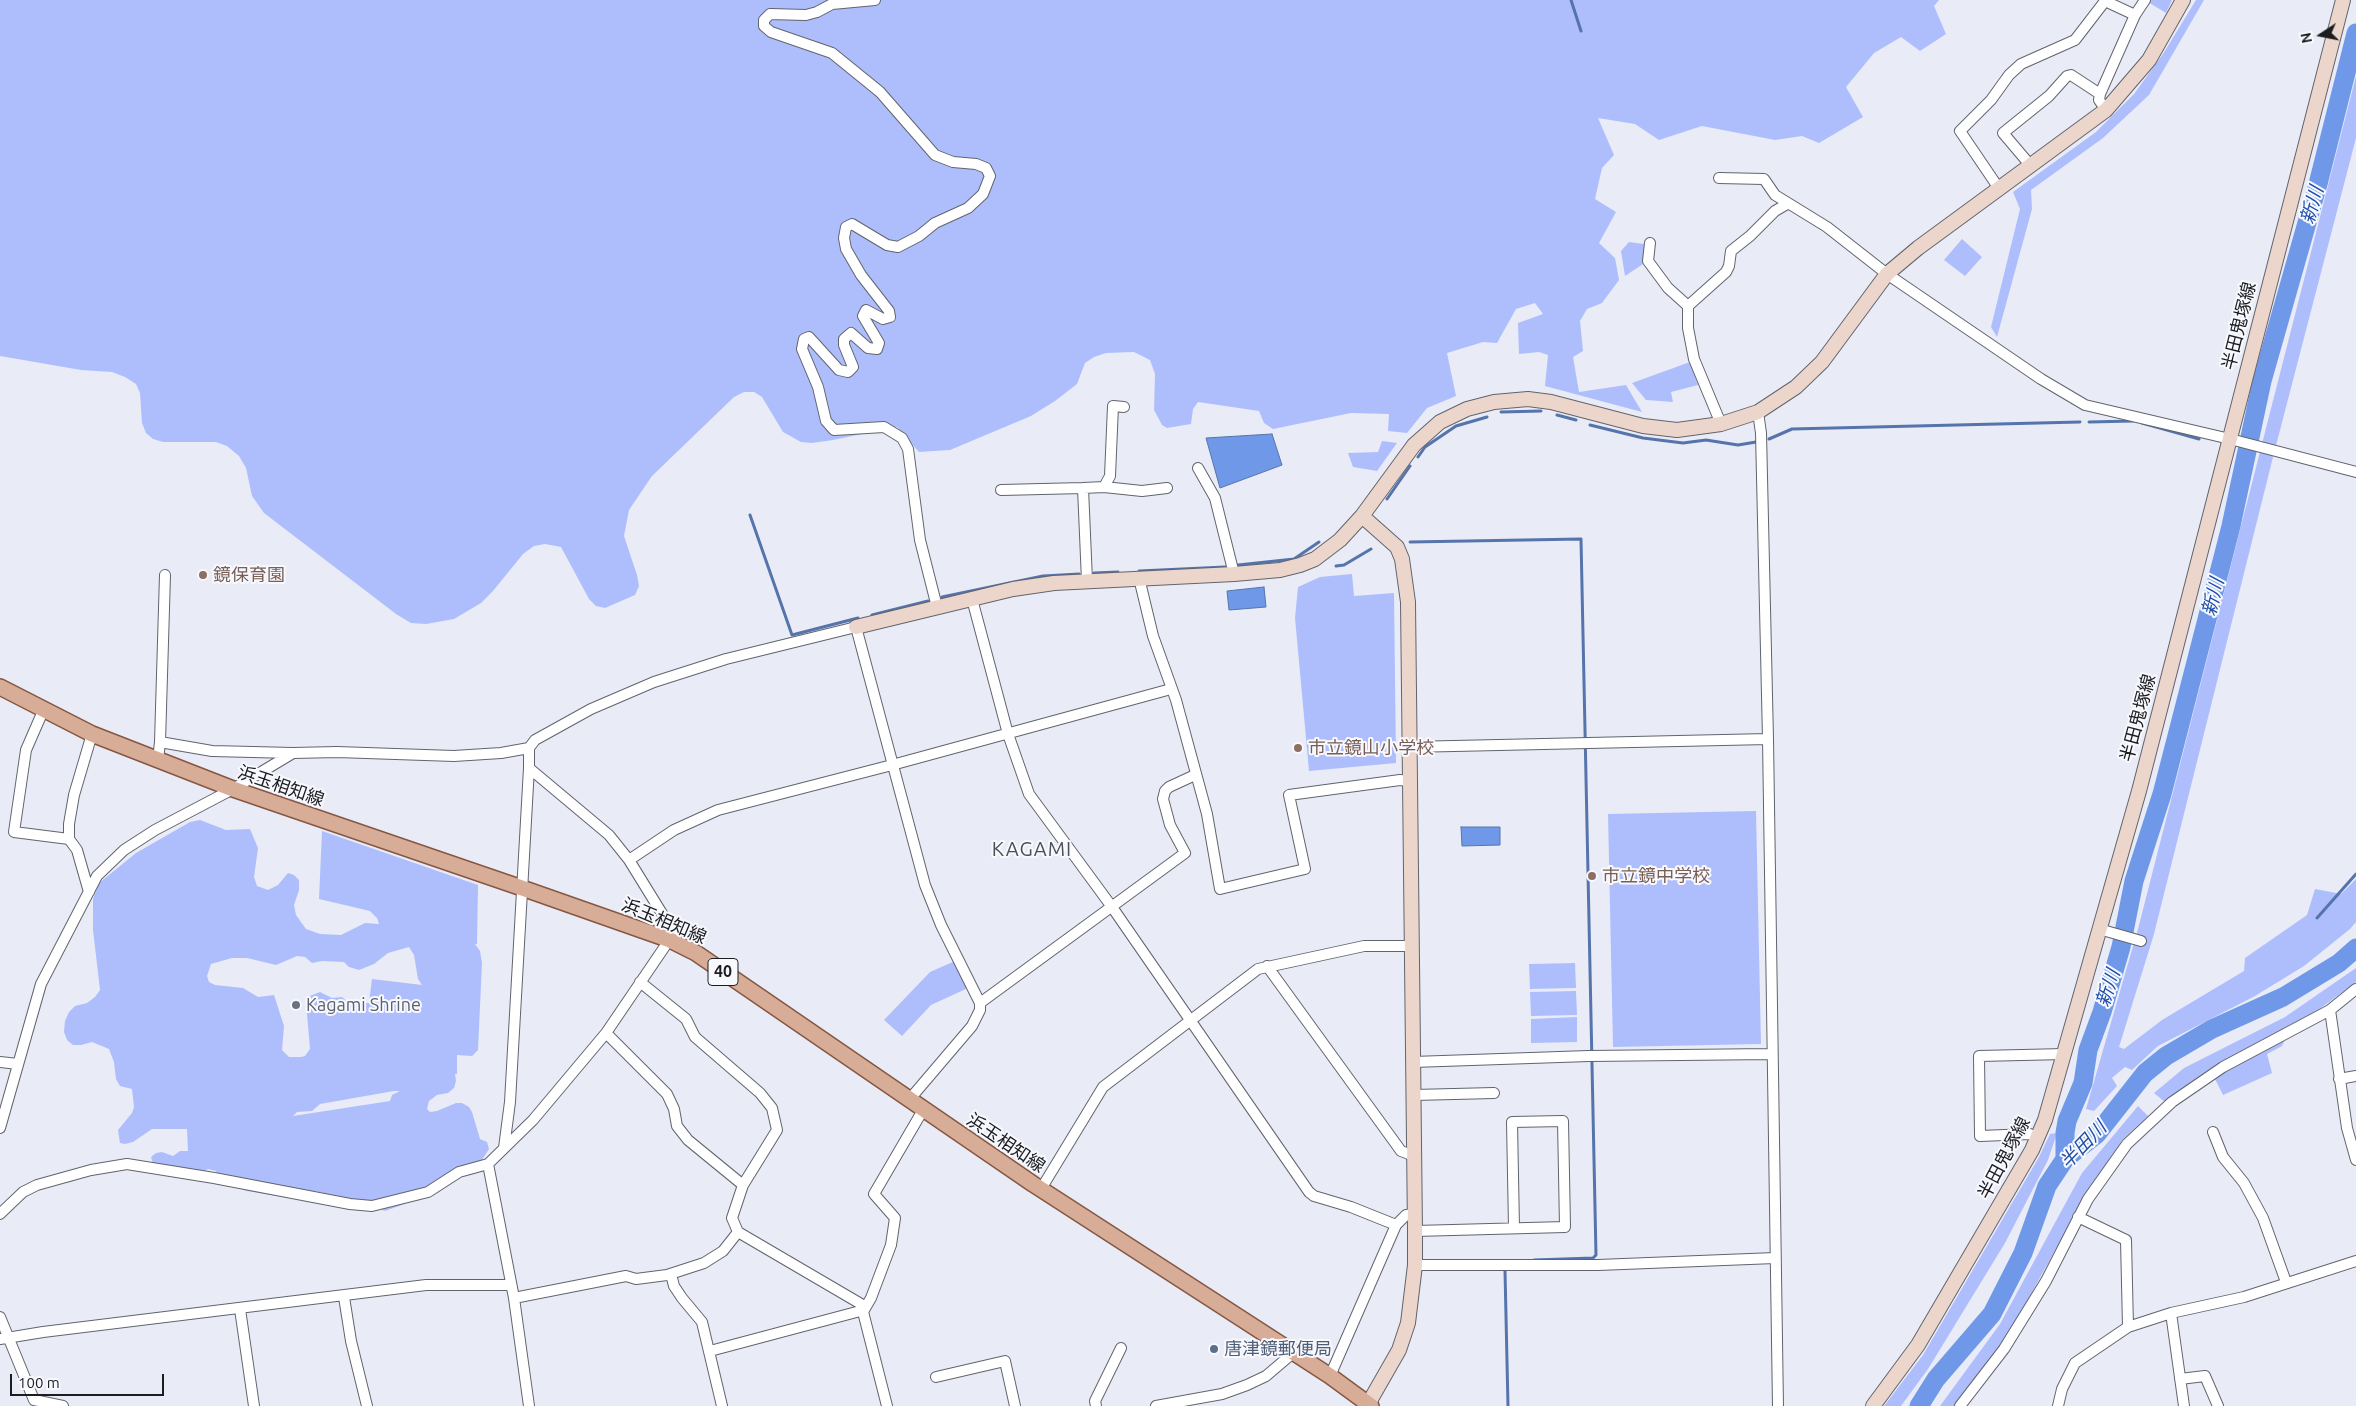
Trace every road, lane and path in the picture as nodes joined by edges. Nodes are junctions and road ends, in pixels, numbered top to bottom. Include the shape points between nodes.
1 (875, 0) edge
2 (2145, 0) edge
3 (2183, 0) edge
4 (2343, 0) edge
5 (2135, 15) junction
6 (2100, 94) junction
7 (2106, 110) junction
8 (2031, 166) junction
9 (1719, 178) dead end
10 (2000, 190) junction
11 (1787, 204) junction
12 (1650, 243) dead end
13 (1887, 274) junction
14 (1688, 306) junction
15 (1124, 407) dead end
16 (1758, 412) junction
17 (1721, 424) junction
18 (2232, 440) junction
19 (1198, 468) dead end
20 (2356, 472) edge
21 (1104, 487) junction
22 (1083, 488) junction
23 (1166, 488) dead end
24 (1001, 490) dead end
25 (1362, 516) junction
26 (1234, 574) junction
27 (165, 575) dead end
28 (1139, 578) junction
29 (1087, 581) junction
30 (972, 599) junction
31 (937, 607) junction
32 (856, 627) junction
33 (0, 687) edge
34 (1171, 689) junction
35 (43, 711) junction
36 (92, 734) junction
37 (1008, 734) junction
38 (1768, 740) junction
39 (160, 742) junction
40 (1409, 747) junction
41 (528, 748) junction
42 (293, 753) junction
43 (158, 760) junction
44 (892, 765) junction
45 (529, 768) junction
46 (1195, 775) junction
47 (1410, 781) junction
48 (233, 789) junction
49 (69, 839) junction
50 (628, 860) junction
51 (522, 888) junction
52 (89, 892) junction
53 (1112, 907) junction
54 (2103, 930) junction
55 (670, 940) junction
56 (2141, 941) dead end
57 (1412, 946) junction
58 (1267, 966) junction
59 (640, 982) junction
60 (2356, 989) edge
61 (980, 1003) junction
62 (2330, 1010) junction
63 (1191, 1020) junction
64 (606, 1033) junction
65 (1771, 1054) junction
66 (2064, 1054) junction
67 (0, 1062) edge
68 (1413, 1062) junction
69 (18, 1064) junction
70 (2356, 1076) edge
71 (2339, 1079) junction
72 (1494, 1093) dead end
73 (1414, 1095) junction
74 (909, 1100) junction
75 (923, 1110) junction
76 (0, 1128) edge
77 (2213, 1132) dead end
78 (2037, 1138) junction
79 (504, 1148) junction
80 (1414, 1156) junction
81 (2356, 1160) edge
82 (488, 1164) junction
83 (743, 1185) junction
84 (1041, 1189) junction
85 (0, 1214) edge
86 (1415, 1214) junction
87 (2078, 1217) junction
88 (1396, 1225) junction
89 (1514, 1228) junction
90 (1415, 1231) junction
91 (738, 1232) junction
92 (1775, 1258) junction
93 (2356, 1261) edge
94 (1415, 1265) junction
95 (671, 1274) junction
96 (2286, 1282) junction
97 (510, 1285) junction
98 (344, 1297) junction
99 (514, 1298) junction
100 (240, 1309) junction
101 (864, 1310) junction
102 (2171, 1313) junction
103 (0, 1317) edge
104 (2128, 1327) junction
105 (5, 1339) edge
106 (1121, 1348) dead end
107 (710, 1351) junction
108 (1293, 1353) junction
109 (1330, 1376) junction
110 (936, 1377) dead end
111 (2180, 1379) junction
112 (1369, 1405) edge
113 (64, 1406) edge
114 (254, 1406) edge
115 (367, 1406) edge
116 (529, 1406) edge
117 (722, 1406) edge
118 (887, 1406) edge
119 (1016, 1406) edge
120 (1096, 1406) edge
121 (1156, 1406) edge
122 (1778, 1406) edge
123 (1873, 1406) edge
124 (1960, 1406) edge
125 (2058, 1406) edge
126 (2184, 1406) edge
127 (2218, 1406) edge

1 - 31 street via 832,4 806,15 770,14 764,20 764,26 771,32 832,53 880,92 935,155 953,162 976,164 986,168 990,176 983,194 968,208 898,246 887,245 852,224 846,227 846,249 890,317 883,319 866,310 863,316 879,343 877,349 868,348 851,333 844,339 853,366 848,372 840,370 809,336 804,339 802,349 818,387 826,421 834,430 884,427 902,438 908,449 920,540
2 - 5 street
3 - 7 street via 2149,60
4 - 18 street, 半田鬼塚線
5 - 6 street
5 - 10 street via 2105,1 2075,40 2022,64 1960,130
6 - 7 street via 2099,100
6 - 8 street via 2071,75 2067,76 2049,96 2003,133
7 - 8 street
8 - 10 street
9 - 11 street via 1764,179 1774,195
10 - 13 street
11 - 13 street via 1827,227
11 - 14 street via 1731,251 1730,266 1726,272
12 - 14 street via 1648,260 1668,288
13 - 16 street via 1822,362 1796,387
13 - 18 street via 2085,405
14 - 17 street via 1688,328 1694,358
15 - 21 street via 1113,406 1110,476
16 - 17 street
16 - 38 street
17 - 25 street via 1677,430 1643,426 1551,402 1528,399 1494,402 1440,422 1414,445
18 - 20 street
18 - 54 street, 半田鬼塚線
19 - 26 street via 1215,498
21 - 22 street
21 - 23 street via 1142,491
22 - 24 street
22 - 29 street
25 - 26 street via 1340,540 1300,566
25 - 40 street via 1396,547 1402,559 1408,602
26 - 28 street
27 - 39 street
28 - 29 street
28 - 34 street via 1153,636
29 - 30 street via 1046,584
30 - 31 street
30 - 37 street
31 - 32 street
32 - 41 street via 726,659 654,682 591,710 535,740
32 - 44 street
33 - 35 main road, 浜玉相知線 / 40
34 - 37 street
34 - 46 street
35 - 36 main road, 浜玉相知線 / 40
35 - 49 street via 26,750 14,832
36 - 43 main road, 浜玉相知線 / 40
36 - 49 street via 74,794
37 - 44 street
37 - 53 street via 1028,794
38 - 40 street
38 - 65 street
39 - 42 street via 212,751
39 - 43 street
40 - 47 street
41 - 42 street via 454,756
41 - 45 street
42 - 48 street
43 - 48 main road, 浜玉相知線 / 40
44 - 50 street via 718,810 674,830
44 - 61 street via 925,885
45 - 50 street via 609,835
45 - 51 street
46 - 47 street via 1207,814 1220,889 1305,869 1289,794
46 - 53 street via 1169,787 1163,799 1170,826 1184,853
47 - 57 street
48 - 51 main road, 浜玉相知線 / 40
48 - 52 street via 124,850 97,876
49 - 52 street via 78,850
50 - 55 street via 673,930
51 - 55 main road, 浜玉相知線 / 40
51 - 79 street via 510,1102
52 - 69 street via 41,984
53 - 61 street
53 - 63 street
54 - 56 street
54 - 66 street, 半田鬼塚線
55 - 59 street
55 - 74 main road, 浜玉相知線 / 40 via 696,952
57 - 58 street via 1364,946
57 - 68 street
58 - 63 street via 1258,969
58 - 80 street via 1401,1151
59 - 64 street
59 - 83 street via 686,1018 695,1037 760,1093 772,1108 777,1130
60 - 62 street
61 - 74 street via 972,1026
62 - 71 street
62 - 87 street via 2223,1067 2172,1102 2127,1144
63 - 84 street via 1103,1087
63 - 88 street via 1309,1192
64 - 79 street via 533,1120
64 - 83 street via 667,1094 677,1126 688,1140
65 - 68 street
65 - 92 street
66 - 78 street, 半田鬼塚線
66 - 78 street via 1979,1056 1980,1136 2030,1134
67 - 69 street
68 - 73 street
69 - 76 street
70 - 71 street
71 - 81 street
72 - 73 street
73 - 80 street
74 - 75 main road, 浜玉相知線 / 40
75 - 84 main road, 浜玉相知線 / 40
75 - 101 street via 874,1194 895,1218 892,1246
77 - 96 street via 2223,1157 2244,1183 2263,1218
78 - 123 street, 半田鬼塚線 via 1918,1345
79 - 82 street
80 - 86 street
82 - 85 street via 459,1172 428,1192 372,1206 127,1164 91,1170 37,1186 23,1192
82 - 97 street
83 - 91 street via 732,1218
84 - 108 main road, 浜玉相知線 / 40
86 - 88 street via 1406,1215
86 - 90 street
87 - 104 street via 2126,1240
87 - 124 street via 2046,1281 2004,1349
88 - 109 street
89 - 89 street via 1565,1227 1563,1121 1512,1122
89 - 90 street
90 - 94 street
91 - 95 street via 723,1251 704,1263
91 - 101 street via 861,1304
92 - 94 street via 1598,1265
92 - 122 street
93 - 96 street
94 - 112 street via 1408,1323 1399,1350
95 - 99 street via 636,1279 626,1276
95 - 107 street via 674,1286 702,1322
96 - 102 street via 2244,1297
97 - 98 street via 426,1285
97 - 99 street
98 - 100 street
98 - 115 street via 350,1341
99 - 116 street
100 - 105 street
100 - 114 street
101 - 107 street
101 - 118 street
102 - 104 street
102 - 111 street
103 - 105 street
104 - 125 street via 2075,1363 2062,1389
105 - 113 street via 34,1400
106 - 120 street via 1095,1401
107 - 117 street
108 - 109 main road, 浜玉相知線 / 40
108 - 121 street via 1266,1376 1247,1385 1213,1396
109 - 112 main road, 浜玉相知線 / 40
110 - 119 street via 1005,1361
111 - 126 street
111 - 127 street via 2205,1376

